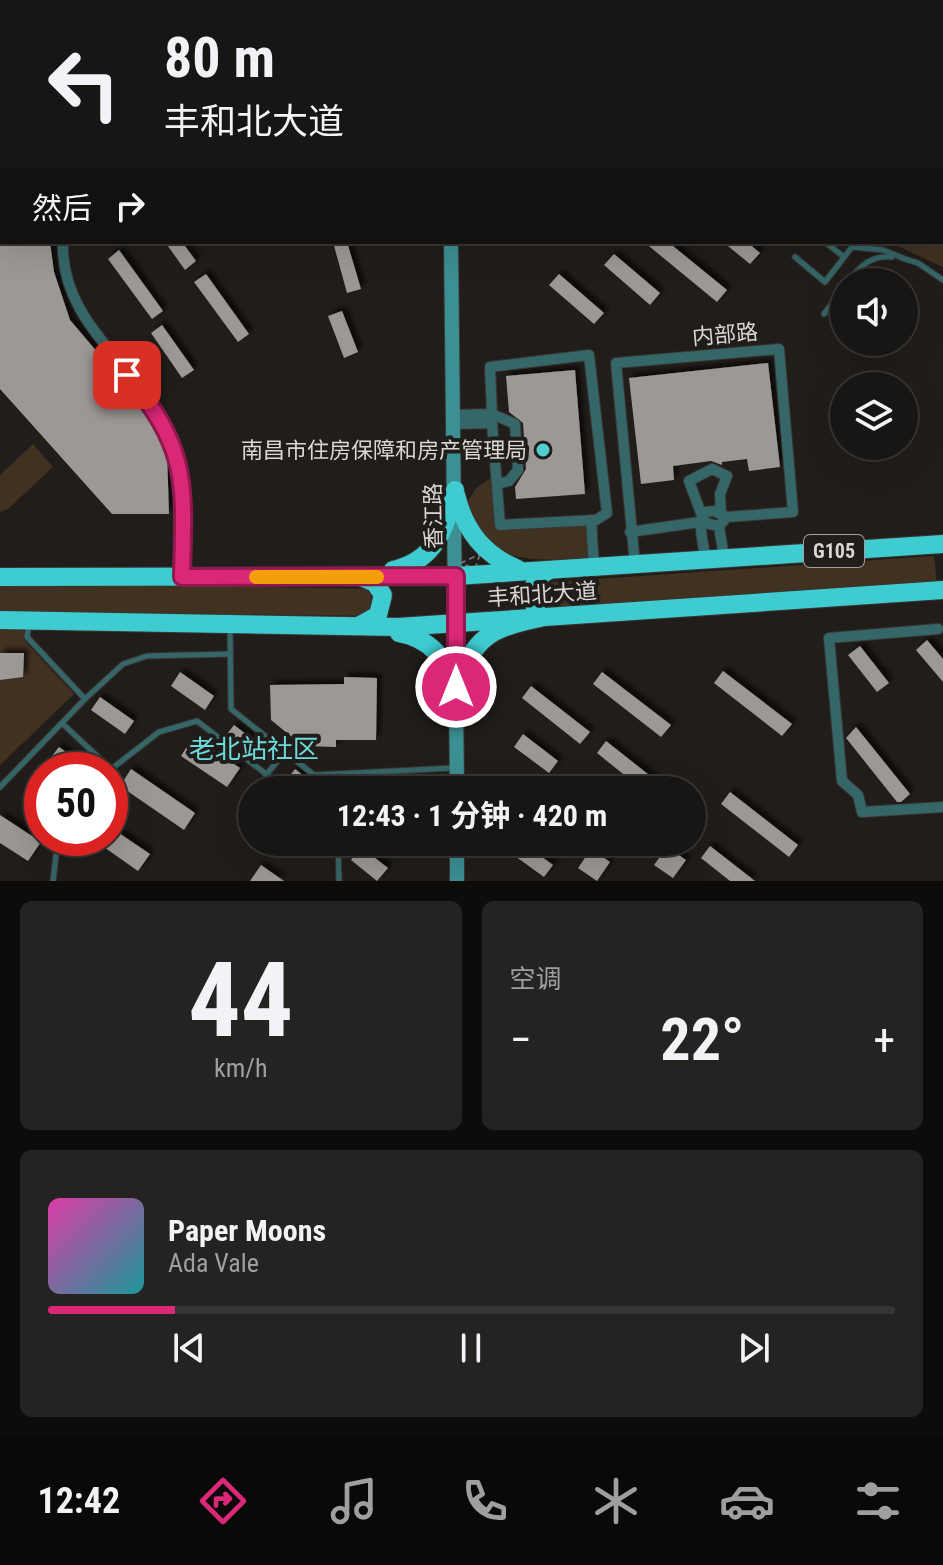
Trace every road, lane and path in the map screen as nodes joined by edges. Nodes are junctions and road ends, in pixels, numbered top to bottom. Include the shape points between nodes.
1 (63, 244) edge
2 (451, 244) edge
3 (828, 244) edge
4 (795, 257) dead end
5 (844, 257) junction
6 (903, 258) junction
7 (858, 268) edge
8 (943, 280) edge
9 (830, 306) edge
10 (824, 314) dead end
11 (492, 418) junction
12 (454, 419) junction
13 (497, 484) junction
14 (455, 490) junction
15 (724, 515) junction
16 (701, 519) junction
17 (594, 520) junction
18 (719, 526) junction
19 (630, 532) junction
20 (940, 544) edge
21 (715, 559) junction
22 (635, 564) junction
23 (597, 567) junction
24 (549, 570) junction
25 (525, 572) junction
26 (456, 576) junction
27 (0, 577) edge
28 (182, 577) junction
29 (359, 577) junction
30 (942, 590) edge
31 (540, 618) junction
32 (0, 620) edge
33 (29, 620) junction
34 (230, 624) junction
35 (456, 624) junction
36 (357, 626) junction
37 (938, 629) dead end
38 (230, 654) junction
39 (456, 687) junction
40 (85, 699) junction
41 (64, 725) junction
42 (92, 752) edge
43 (285, 752) junction
44 (128, 755) edge
45 (457, 768) junction
46 (266, 775) joint
47 (457, 776) edge
48 (0, 787) edge
49 (943, 807) edge
50 (56, 856) edge
51 (338, 856) edge
52 (457, 856) edge
53 (53, 881) edge
54 (339, 881) edge
55 (457, 881) edge

1 - 28 street via 81,314 158,412 174,448 183,486
2 - 12 main road, 香江路
3 - 5 lane
4 - 5 lane via 825,282
5 - 6 lane via 852,247 862,246
6 - 7 lane via 872,259
6 - 8 lane
9 - 10 lane
11 - 12 street
11 - 13 street
11 - 13 street via 515,424 518,470 509,481
11 - 17 street via 490,367 589,355 607,513
12 - 14 main road, 香江路
13 - 17 street via 500,525
14 - 25 highway via 462,519 485,550
14 - 26 main road, 香江路
14 - 29 highway via 447,526 418,561
15 - 16 street via 706,512
15 - 16 street via 720,494 727,476 712,469 689,481
15 - 18 street
15 - 19 street, 内部路 via 793,512 779,349 616,363
16 - 18 street
16 - 19 street
16 - 21 street
17 - 23 street
18 - 21 street
19 - 22 street, 内部路
20 - 21 highway, 丰和北大道 / G105
21 - 22 highway, 丰和北大道 / G105
22 - 23 highway, 丰和北大道 / G105
23 - 24 highway, 丰和北大道 / G105
24 - 25 highway, 丰和北大道 / G105
24 - 31 highway via 533,585 533,606
25 - 26 highway, 丰和北大道 / G105
26 - 29 highway, 丰和北大道 / G105
26 - 35 main road, 香江路
27 - 28 highway, 丰和北大道 / G105
28 - 29 highway, 丰和北大道 / G105
29 - 36 highway via 375,583 383,595 378,615
30 - 31 highway, 丰和北大道 / G105
31 - 35 highway, 丰和北大道 / G105
31 - 39 highway via 506,625 478,642
32 - 33 highway, 丰和北大道 / G105
33 - 34 highway, 丰和北大道 / G105
33 - 40 lane via 27,637
34 - 36 highway, 丰和北大道 / G105
34 - 38 lane
35 - 36 highway, 丰和北大道 / G105
35 - 39 main road, 香江路
36 - 39 highway via 422,639 444,661
37 - 49 street via 829,638 842,781 858,795 862,812
38 - 40 lane via 147,656 123,664
38 - 43 lane via 231,709
39 - 45 main road, 香江路
40 - 41 lane
41 - 42 lane
41 - 48 lane
43 - 45 lane via 314,775
43 - 46 lane
44 - 46 lane via 159,732 197,721
45 - 47 main road, 香江路
50 - 53 lane
51 - 54 lane
52 - 55 main road

